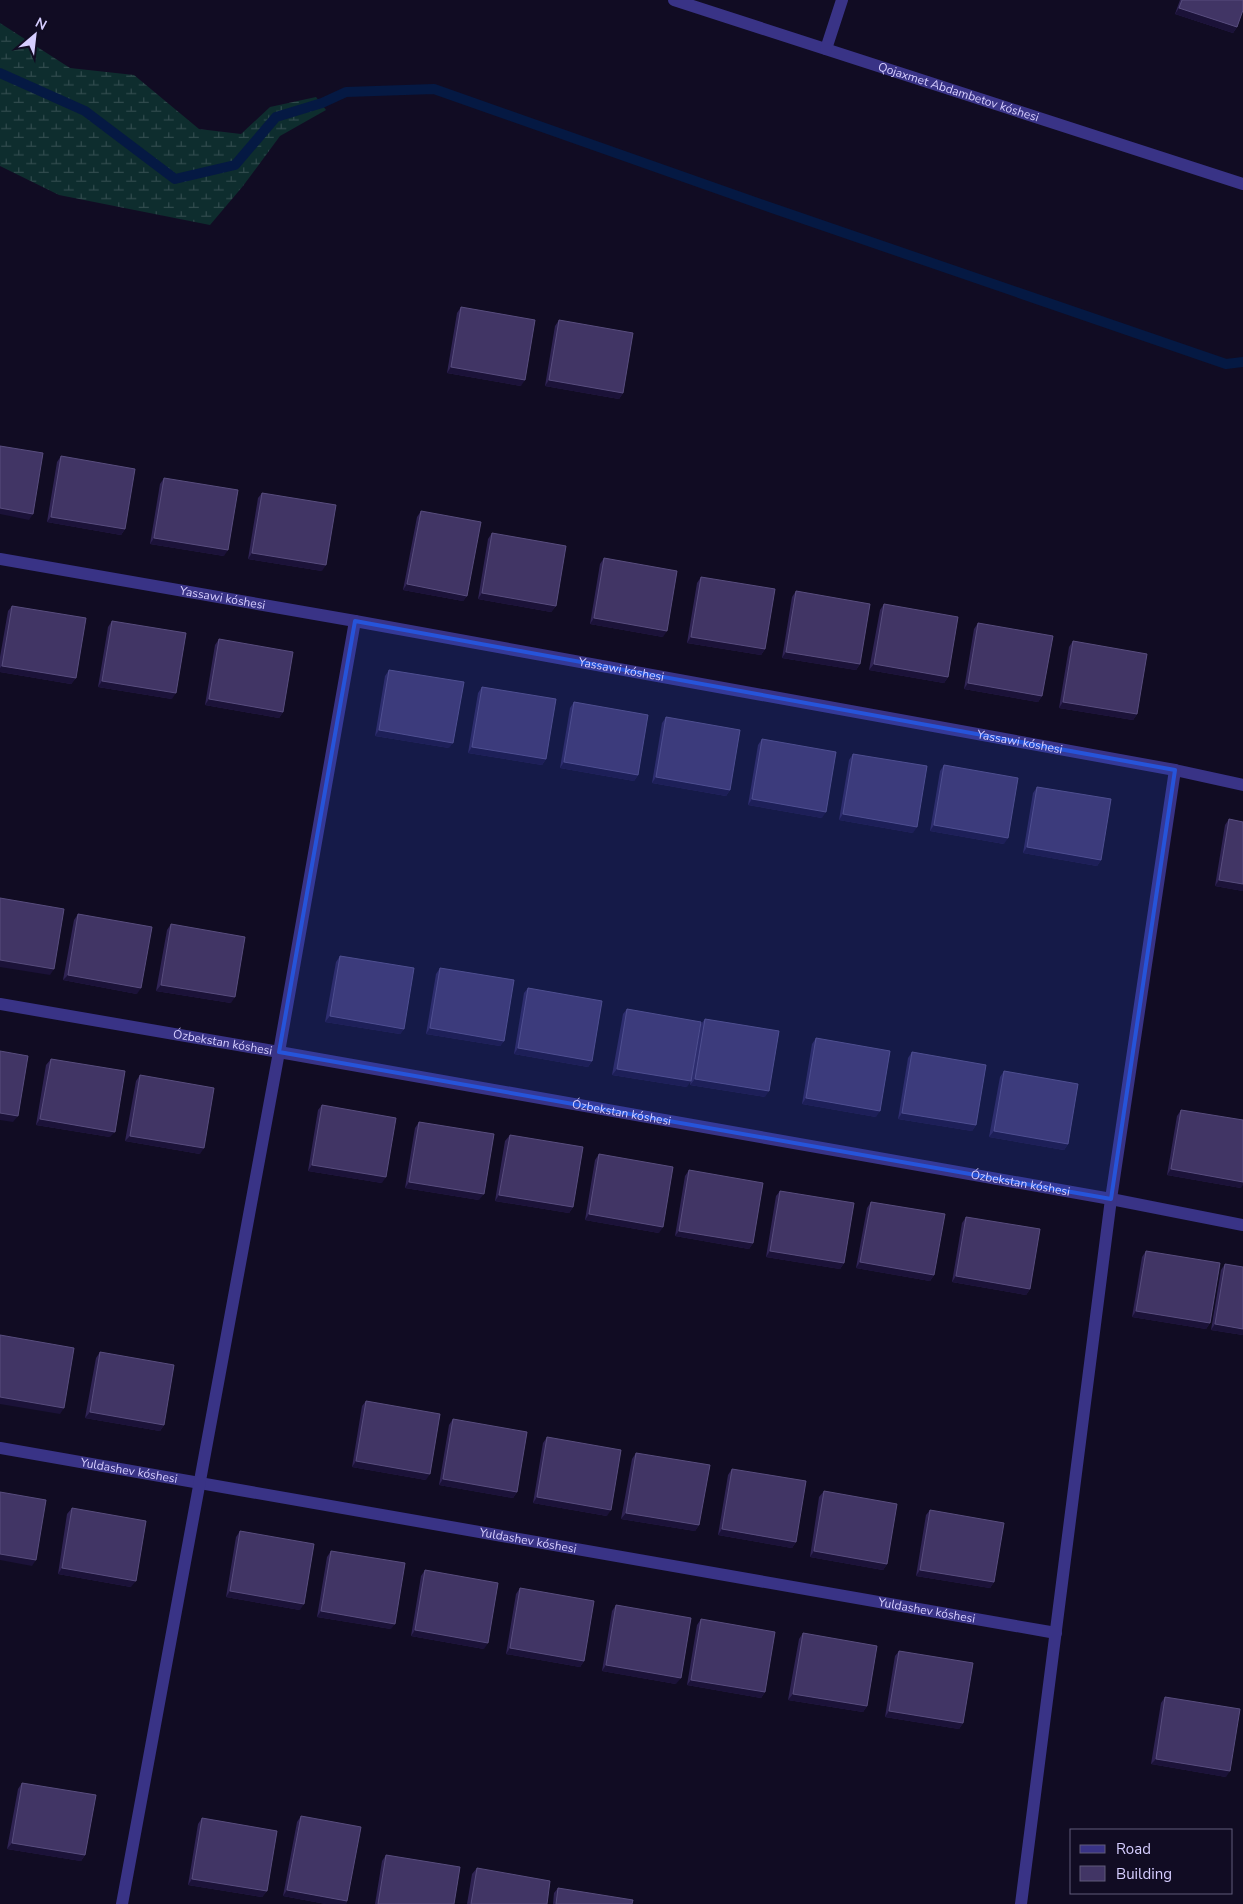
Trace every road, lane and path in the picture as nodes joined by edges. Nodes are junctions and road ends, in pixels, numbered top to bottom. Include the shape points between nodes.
1 (674, 0) edge
2 (842, 0) edge
3 (826, 49) junction
4 (1243, 184) edge
5 (0, 559) edge
6 (355, 620) junction
7 (1176, 770) junction
8 (1243, 784) edge
9 (0, 1004) edge
10 (279, 1052) junction
11 (1111, 1199) junction
12 (1243, 1224) edge
13 (0, 1448) edge
14 (200, 1483) junction
15 (1056, 1633) junction
16 (122, 1904) edge
17 (1021, 1904) edge

1 - 3 street, Qojaxmet Abdambetov kóshesi
2 - 3 street
3 - 4 street, Qojaxmet Abdambetov kóshesi
5 - 6 street, Yassawi kóshesi
6 - 7 street, Yassawi kóshesi
6 - 10 street
7 - 8 street, Yassawi kóshesi
7 - 11 street
9 - 10 street, Ózbekstan kóshesi
10 - 11 street, Ózbekstan kóshesi
10 - 14 street
11 - 12 street, Ózbekstan kóshesi
11 - 15 street
13 - 14 street, Yuldashev kóshesi
14 - 15 street, Yuldashev kóshesi
14 - 16 street
15 - 17 street

